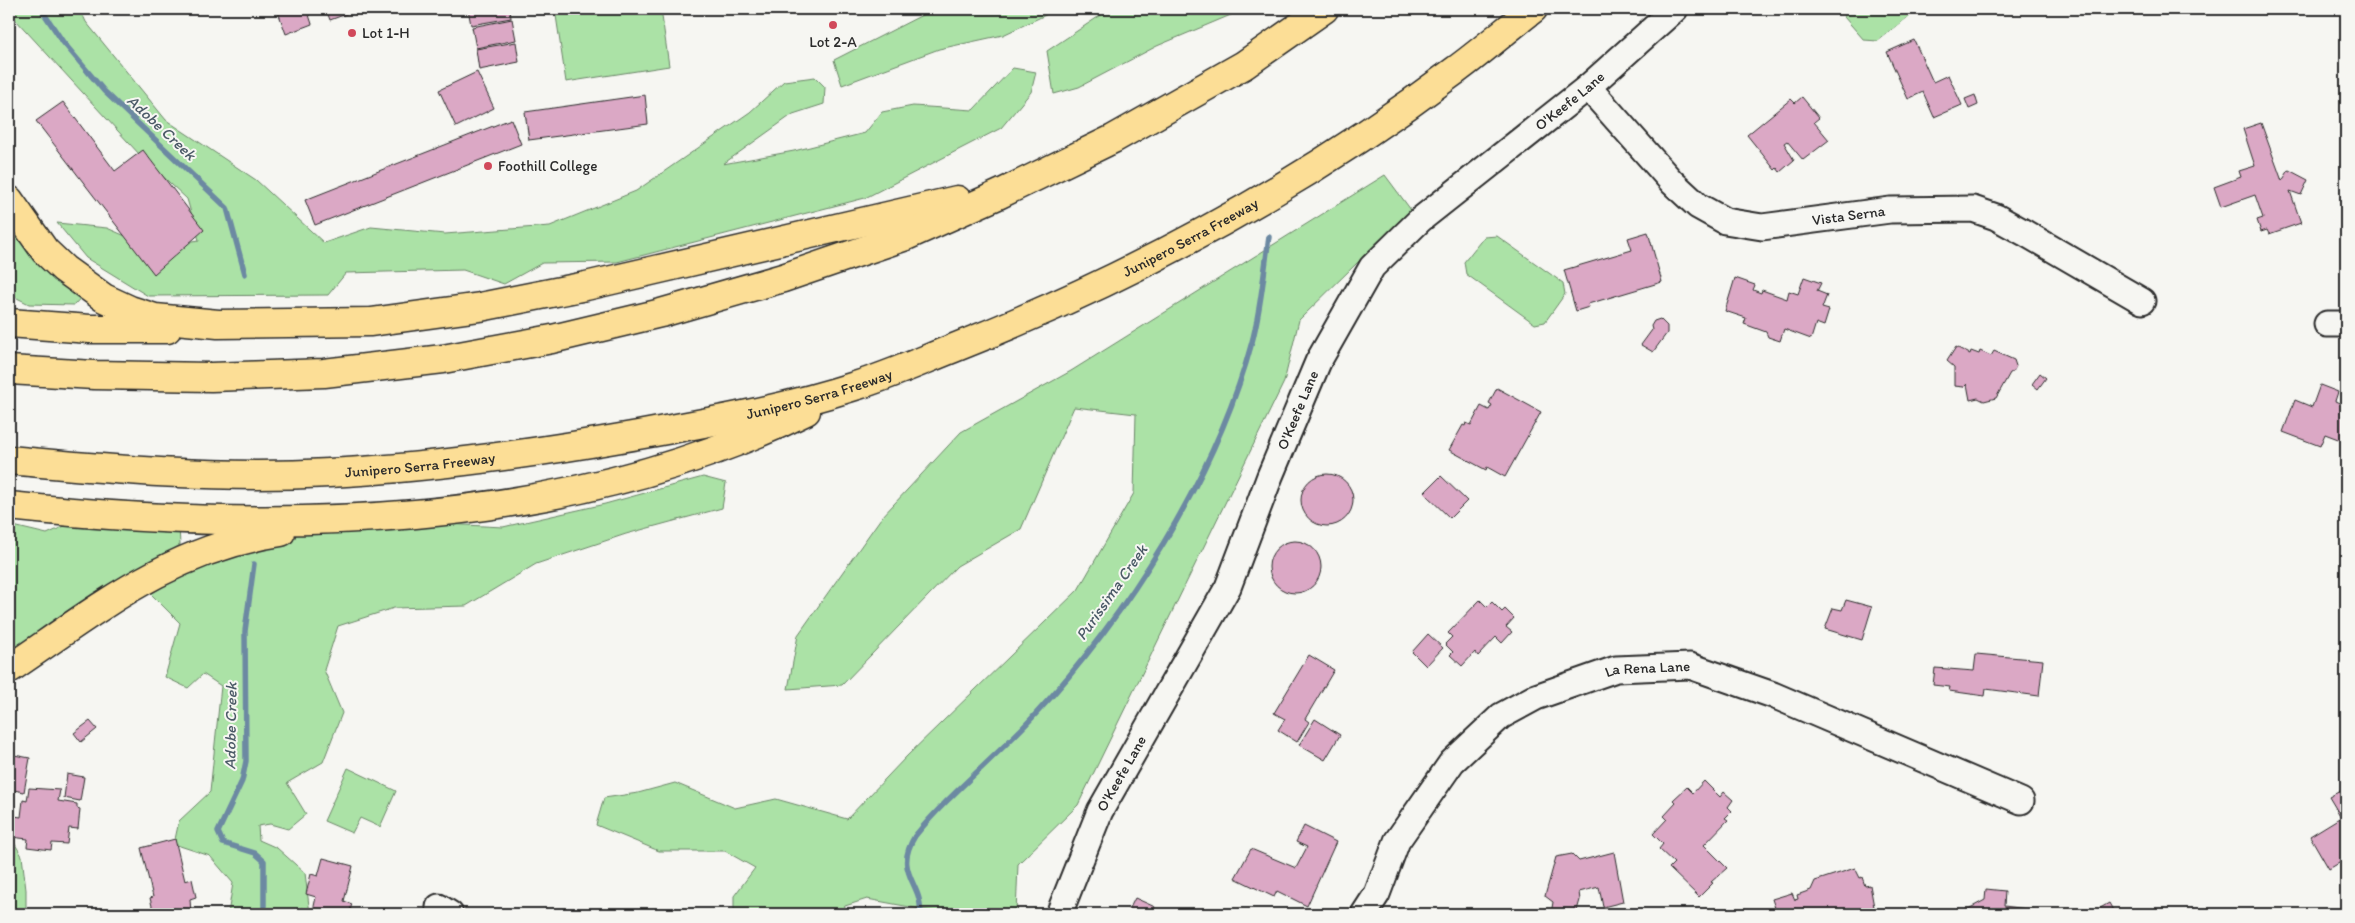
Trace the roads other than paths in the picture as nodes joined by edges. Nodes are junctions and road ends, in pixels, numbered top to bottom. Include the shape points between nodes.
1 (1324, 9) edge
2 (1533, 9) edge
3 (1675, 9) edge
4 (1588, 87) junction
5 (1000, 194) junction
6 (9, 200) edge
7 (2142, 301) dead end
8 (9, 323) edge
9 (218, 324) junction
10 (9, 370) edge
11 (858, 385) junction
12 (9, 460) edge
13 (9, 506) edge
14 (408, 515) junction
15 (9, 669) edge
16 (2021, 801) dead end
17 (1059, 914) edge
18 (1364, 914) edge

1 - 5 highway via 1244,65 1113,139
2 - 11 highway, Junipero Serra Freeway via 1456,71 1356,140 1253,204 1146,262 1033,317
3 - 4 street, O'Keefe Lane
4 - 7 street, Vista Serna via 1672,182 1698,206 1725,221 1762,227 1890,210 1973,209 1996,217
4 - 17 street, O'Keefe Lane via 1420,220 1372,268 1318,362 1228,587 1100,811
5 - 9 highway via 887,215 586,286 480,307 371,322
5 - 10 highway via 906,236 783,278 561,337 443,359 324,373 211,377
6 - 9 highway via 45,251 104,298 155,318
8 - 9 highway via 153,331
11 - 12 highway, Junipero Serra Freeway via 808,400 694,425 448,464 326,474 205,474
11 - 14 highway via 742,442 664,467 529,498
13 - 14 highway via 205,520
14 - 15 highway via 278,533 235,541 196,554 160,570
16 - 18 street, La Rena Lane via 1773,695 1690,666 1616,669 1527,701 1501,716 1452,762 1397,841 1376,894

